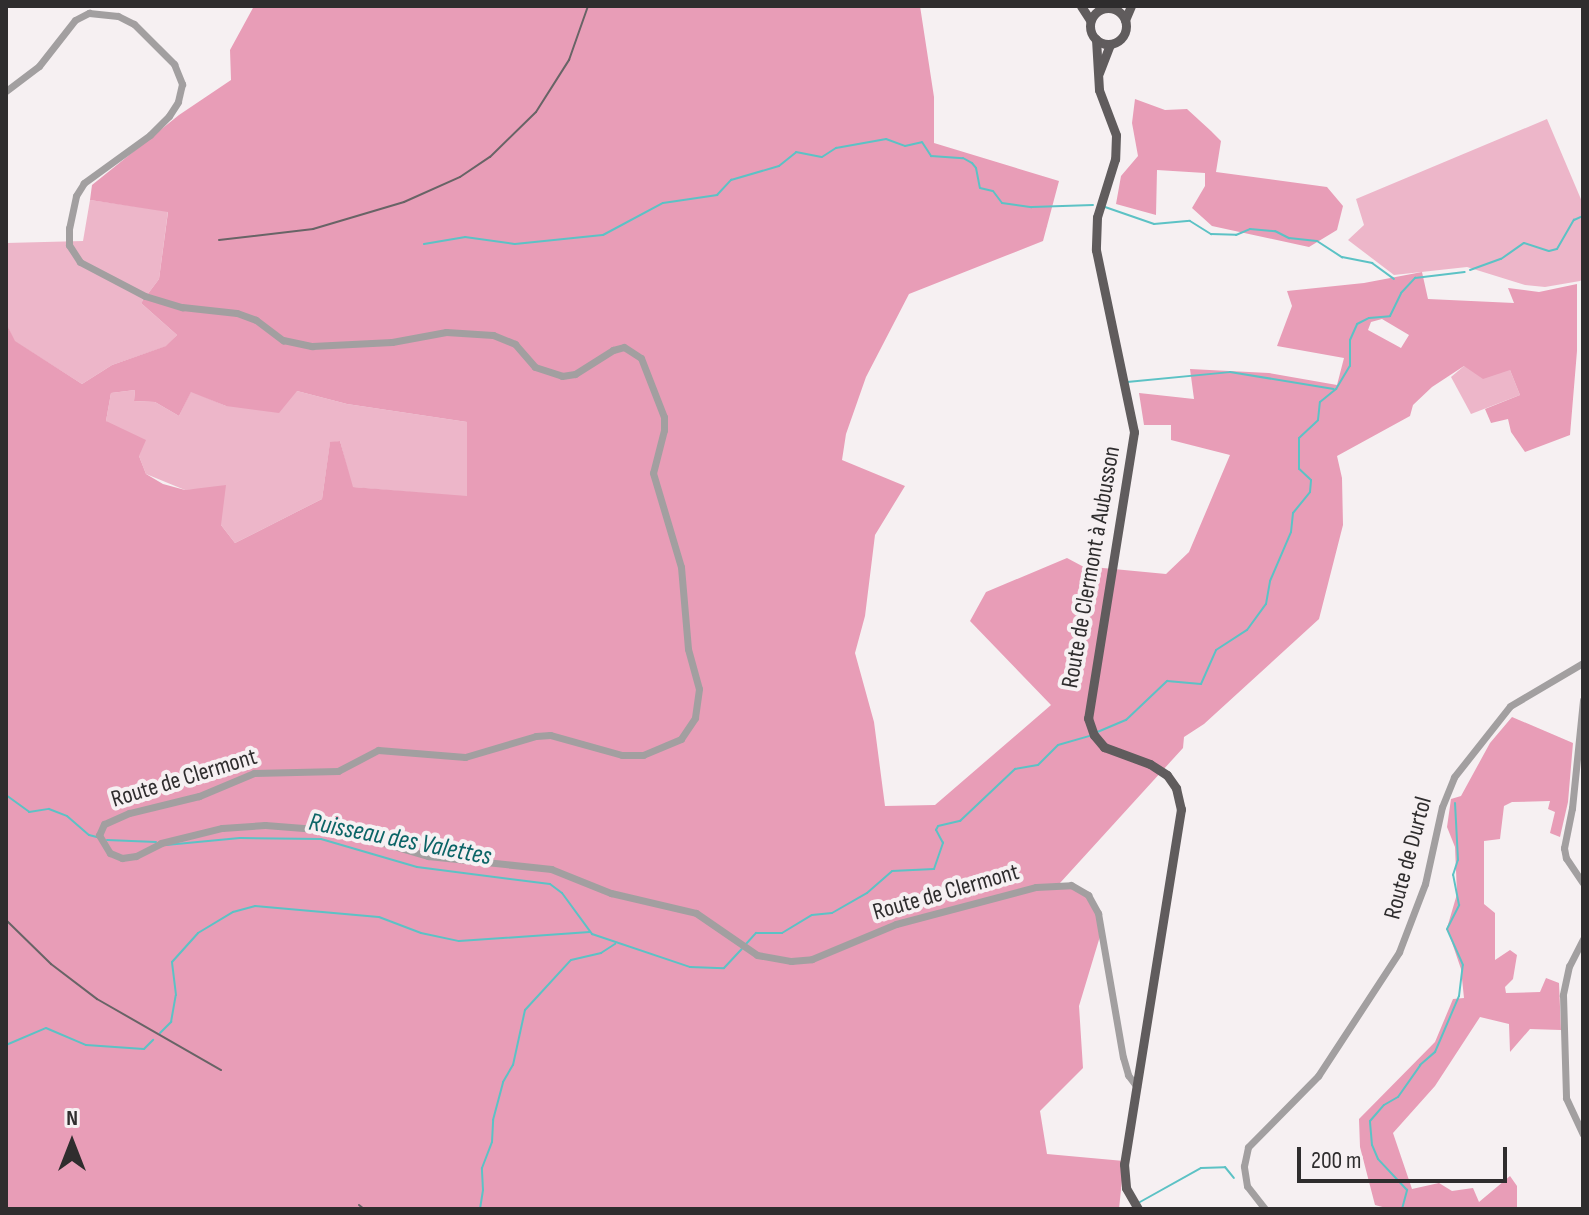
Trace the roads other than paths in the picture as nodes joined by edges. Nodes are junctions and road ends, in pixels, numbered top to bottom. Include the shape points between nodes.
1 (1081, 6) edge
2 (1131, 6) edge
3 (1098, 7) edge
4 (1117, 8) edge
5 (1090, 20) junction
6 (1125, 20) junction
7 (1096, 39) junction
8 (1110, 44) junction
9 (1098, 76) junction
10 (6, 91) edge
11 (1583, 663) edge
12 (1583, 700) edge
13 (1583, 883) edge
14 (1583, 939) edge
15 (1137, 1087) junction
16 (1583, 1134) edge
17 (1138, 1209) edge
18 (1265, 1209) edge

1 - 5 main road
2 - 6 main road
3 - 4 main road
3 - 5 main road
4 - 6 main road
5 - 7 main road
6 - 8 main road via 1124,33
7 - 8 main road
7 - 9 main road, Route de Clermont à Aubusson
8 - 9 main road
9 - 15 main road, Route de Clermont à Aubusson via 1116,135 1115,159 1097,217 1096,250 1134,432 1088,718 1104,747 1165,773 1181,809
10 - 15 street, Route de Clermont via 39,66 75,20 89,13 134,24 180,75 181,92 169,116 93,175 76,196 69,245 80,262 164,303 237,313 283,340 312,346 392,342 446,332 493,335 515,344 535,367 562,376 624,347 641,358 664,417 653,473 681,567 688,649 697,677 695,718 681,739 643,755 606,753 550,735 465,757 378,750 338,771 254,773 187,800 116,818 104,824 102,846 122,858 222,828 308,827 359,834 428,856 538,865 611,893 696,913 766,959 803,961 896,924 1036,887 1076,886 1098,913 1123,1057
11 - 18 street, Route de Durtol via 1510,706 1454,777 1425,884 1399,952 1318,1076 1248,1147 1247,1186
12 - 13 street via 1564,848
14 - 16 street via 1569,966 1563,995 1566,1098
15 - 17 main road, Route de Clermont à Aubusson via 1124,1175

